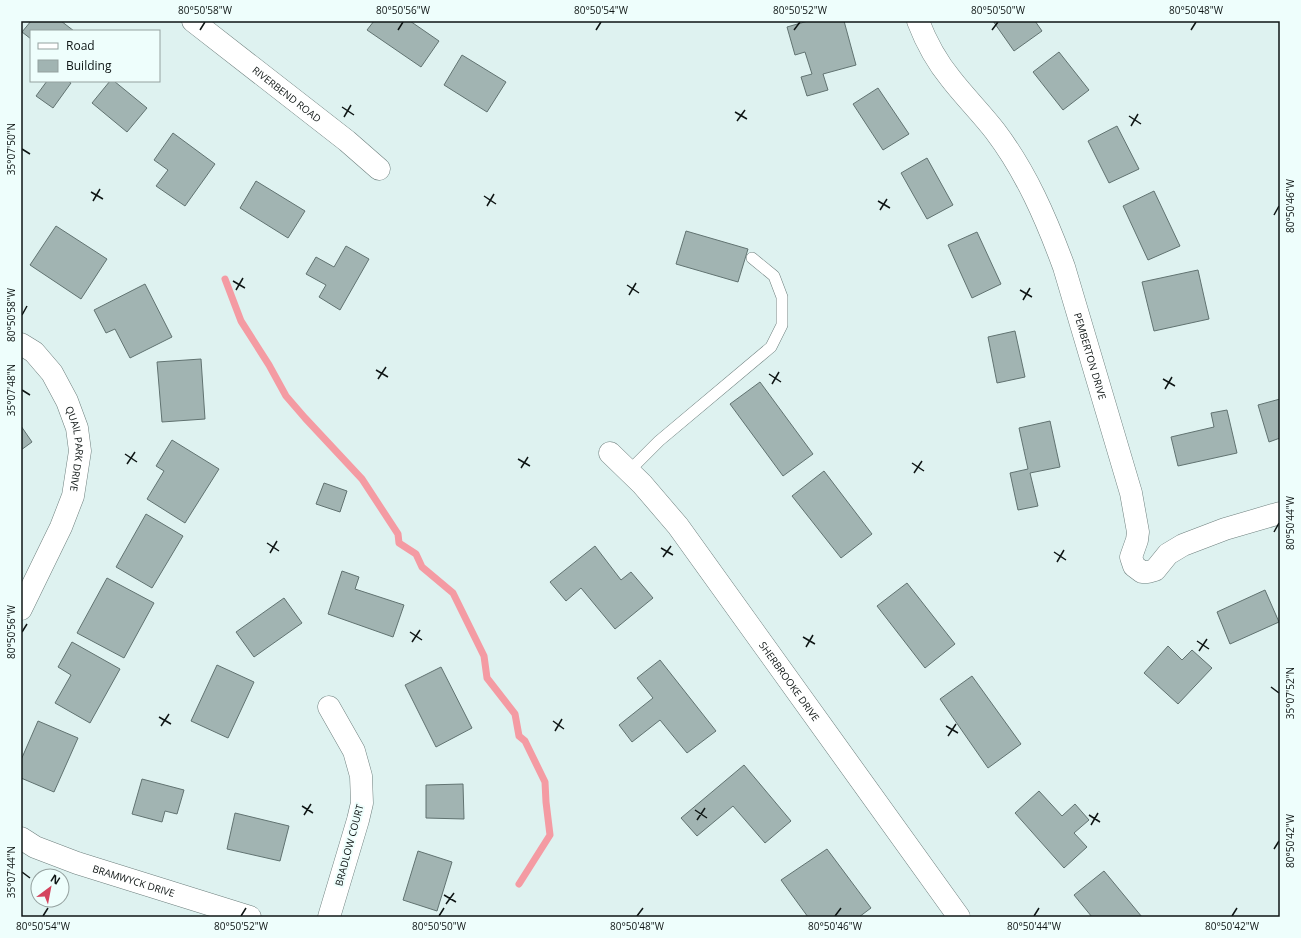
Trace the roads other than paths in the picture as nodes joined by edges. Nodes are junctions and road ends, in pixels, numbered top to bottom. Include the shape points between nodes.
1 (193, 21) edge
2 (918, 21) edge
3 (379, 169) dead end
4 (752, 258) dead end
5 (21, 344) edge
6 (610, 453) dead end
7 (629, 471) junction
8 (1280, 513) edge
9 (21, 609) edge
10 (329, 707) dead end
11 (21, 838) edge
12 (250, 917) edge
13 (329, 917) edge
14 (959, 917) edge

1 - 3 street, RIVERBEND ROAD
2 - 8 street, PEMBERTON DRIVE via 934,55 950,78 1015,159 1052,235 1064,266 1131,494 1138,532 1131,557 1134,566 1142,572 1155,570 1168,554 1183,545 1225,529
4 - 7 lane via 774,276 782,297 782,325 772,347 659,441
5 - 9 street, QUAIL PARK DRIVE via 34,352 52,373 67,401 77,428 80,451 73,496 61,527
6 - 7 street, SHERBROOKE DRIVE
7 - 14 street, SHERBROOKE DRIVE via 678,526
10 - 13 street, BRADLOW COURT via 354,751 361,776 362,803
11 - 12 street, BRAMWYCK DRIVE via 35,847 77,863

